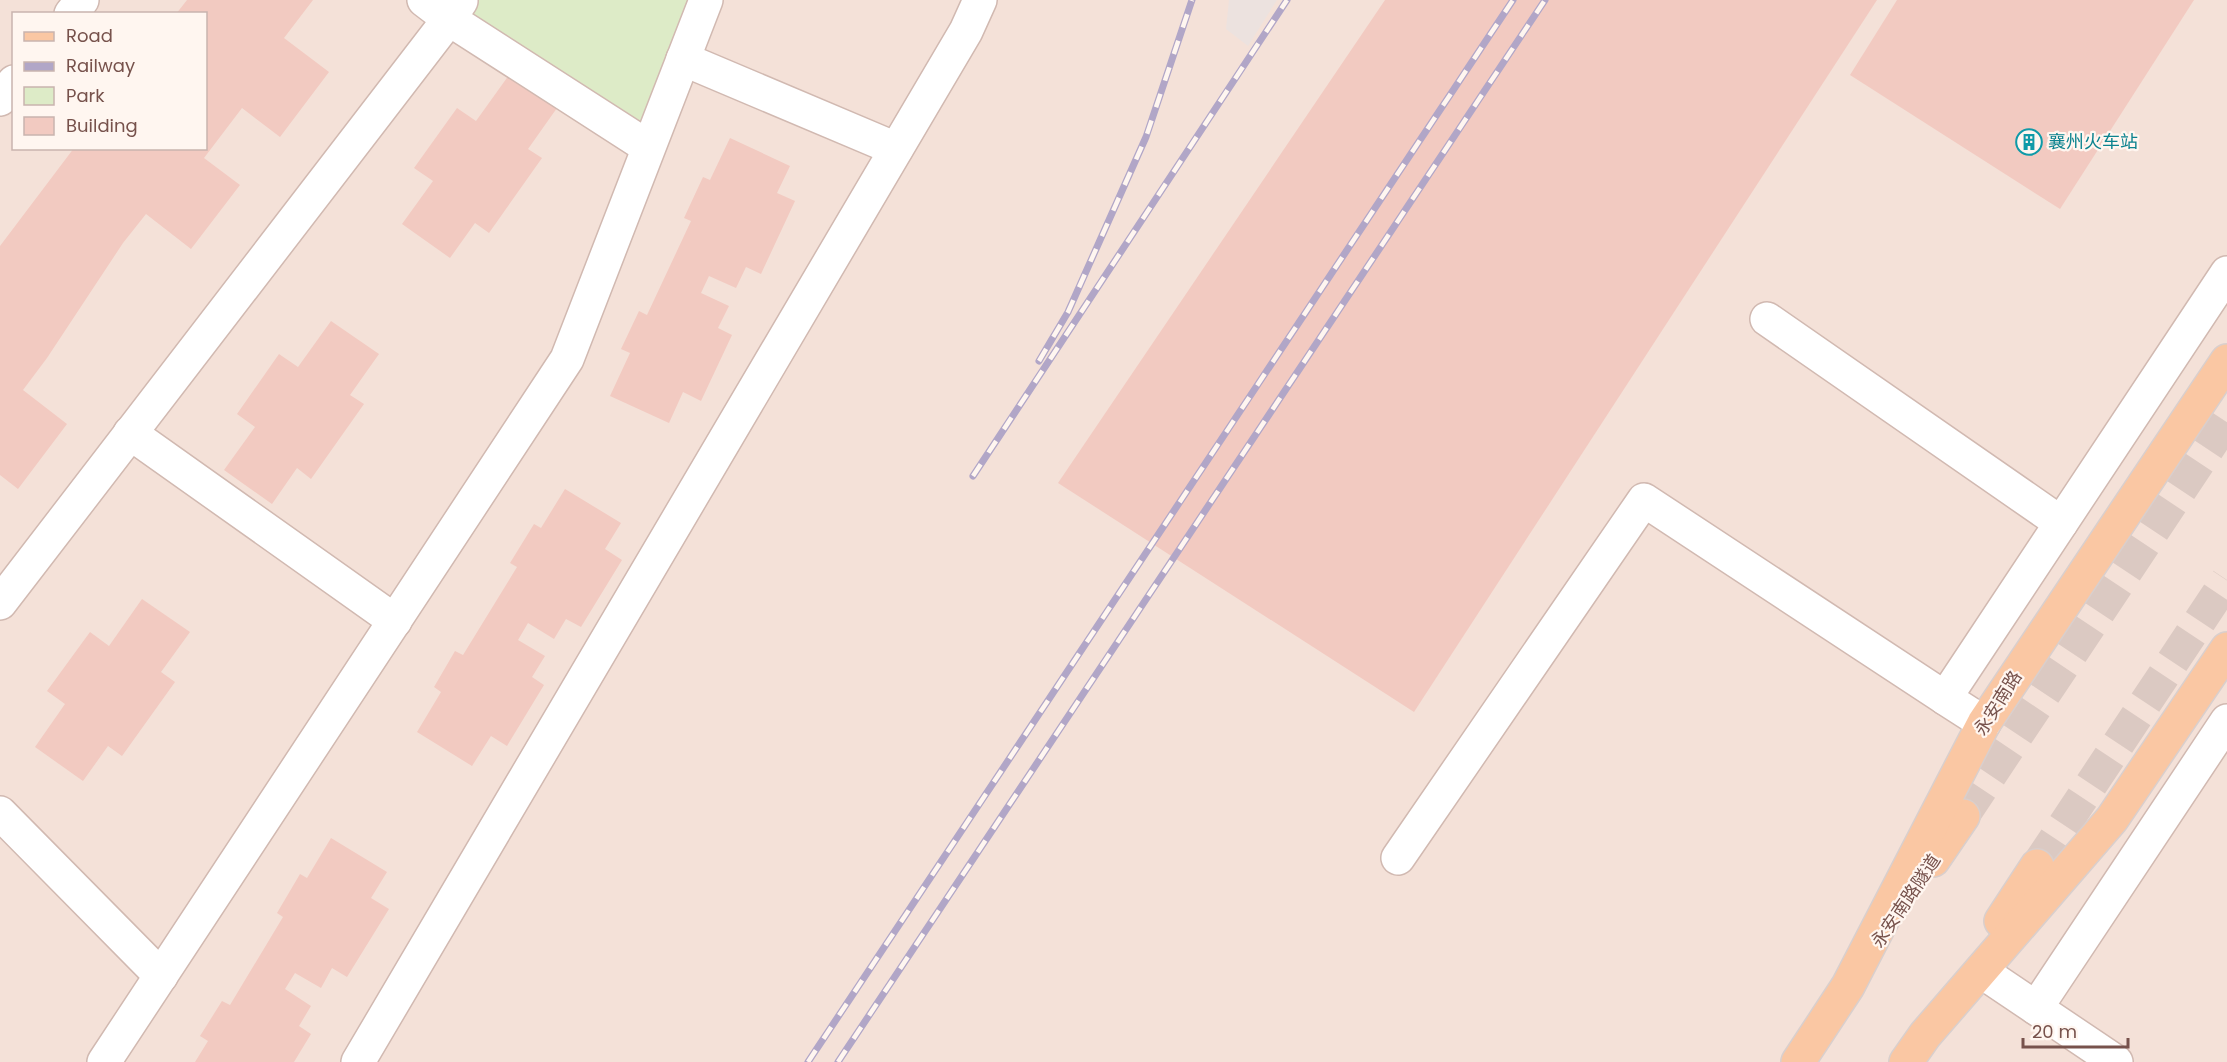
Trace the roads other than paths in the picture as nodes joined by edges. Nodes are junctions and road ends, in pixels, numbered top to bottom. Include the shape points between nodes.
1 (82, 0) edge
2 (706, 0) edge
3 (980, 0) edge
4 (445, 6) edge
5 (73, 12) edge
6 (683, 59) junction
7 (12, 84) edge
8 (0, 99) edge
9 (648, 147) junction
10 (896, 149) junction
11 (2227, 273) edge
12 (1767, 319) dead end
13 (2227, 361) edge
14 (130, 433) junction
15 (2061, 523) junction
16 (0, 603) edge
17 (395, 621) junction
18 (2227, 649) edge
19 (1945, 698) junction
20 (2227, 721) edge
21 (1984, 723) junction
22 (0, 813) edge
23 (1963, 816) tunnel mouth
24 (1398, 858) dead end
25 (2037, 866) tunnel mouth
26 (1981, 971) junction
27 (161, 976) junction
28 (1848, 987) junction
29 (2036, 1008) junction
30 (1925, 1035) junction
31 (104, 1062) edge
32 (358, 1062) edge
33 (1798, 1062) edge
34 (1906, 1062) edge
35 (2116, 1062) edge

1 - 5 street
2 - 6 street
3 - 10 street via 966,31
4 - 9 street
4 - 14 street
6 - 9 street
6 - 10 street
7 - 8 street
9 - 17 street via 567,359
10 - 32 street
11 - 15 street
12 - 15 street
13 - 21 main road, 永安南路
14 - 16 street
14 - 17 street
15 - 19 street
17 - 27 street
18 - 26 main road via 2112,819
19 - 21 street
19 - 24 street via 1644,500
20 - 29 street
21 - 28 main road, 永安南路
22 - 27 street
23 - 28 main road, 永安南路隧道
25 - 30 main road
26 - 29 street
26 - 30 main road
27 - 31 street
28 - 33 main road, 永安南路
29 - 35 street
30 - 34 main road

